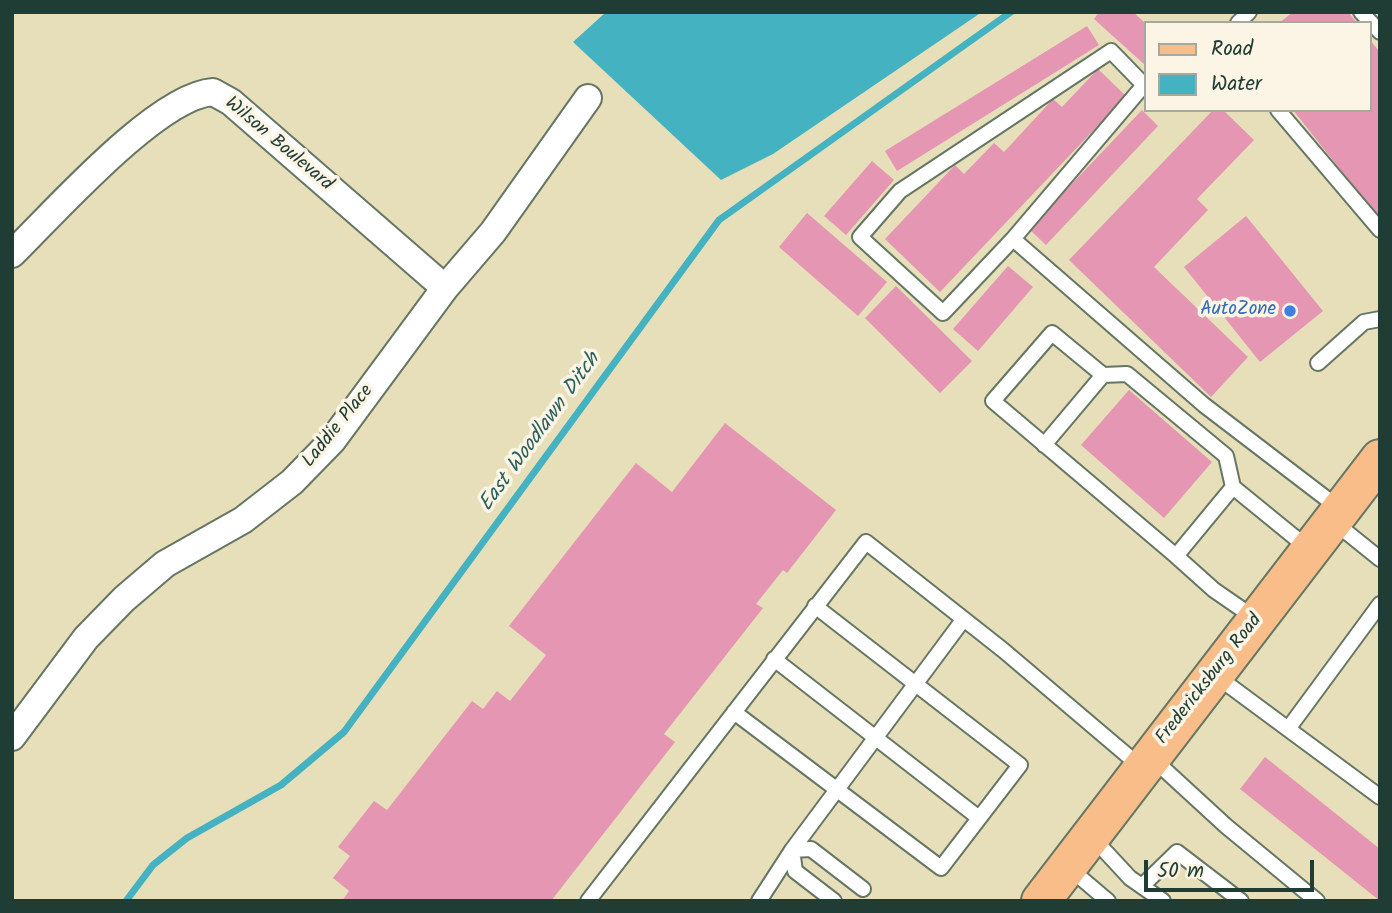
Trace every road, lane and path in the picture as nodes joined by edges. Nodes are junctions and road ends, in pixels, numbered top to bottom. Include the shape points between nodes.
1 (588, 98) dead end
2 (1280, 112) edge
3 (1380, 230) edge
4 (1013, 239) junction
5 (12, 254) edge
6 (445, 288) junction
7 (1380, 319) edge
8 (1318, 363) dead end
9 (1103, 374) junction
10 (1044, 445) junction
11 (1380, 459) edge
12 (1233, 486) junction
13 (1328, 527) junction
14 (1175, 556) junction
15 (1380, 559) edge
16 (1380, 604) edge
17 (815, 606) junction
18 (1257, 619) junction
19 (963, 620) junction
20 (774, 659) junction
21 (1214, 674) junction
22 (916, 685) junction
23 (734, 712) junction
24 (1288, 729) junction
25 (12, 737) edge
26 (876, 738) junction
27 (1147, 762) junction
28 (836, 789) junction
29 (1380, 797) edge
30 (979, 818) junction
31 (1091, 836) junction
32 (792, 850) junction
33 (1067, 866) junction
34 (1142, 886) junction
35 (863, 889) dead end
36 (588, 901) edge
37 (759, 901) edge
38 (834, 901) edge
39 (1041, 901) edge
40 (1108, 901) edge
41 (1163, 901) edge
42 (1241, 901) edge
43 (1317, 901) edge

1 - 6 street, Laddie Place via 493,232
2 - 3 lane
4 - 4 lane via 1144,85 1111,51 900,191 860,237 943,313
4 - 13 lane via 1204,405
5 - 6 street, Wilson Boulevard via 153,119 191,97 213,92 231,102
6 - 25 street, Laddie Place via 324,450 243,520 165,564 124,599 86,638
7 - 8 lane via 1364,322
9 - 10 lane
9 - 10 lane via 1052,333 993,401
9 - 12 lane via 1126,374 1226,456
10 - 14 lane
11 - 13 main road, Fredericksburg Road
12 - 13 lane
12 - 14 lane
13 - 15 lane
13 - 18 main road, Fredericksburg Road
14 - 18 lane
16 - 24 lane
17 - 19 lane via 866,542
17 - 20 lane
17 - 22 lane
18 - 21 main road, Fredericksburg Road
19 - 22 lane
19 - 27 lane
20 - 23 lane
20 - 26 lane
21 - 24 lane
21 - 27 main road, Fredericksburg Road
22 - 26 lane
22 - 30 lane via 1020,765
23 - 28 lane
23 - 36 lane
24 - 29 lane
26 - 28 lane
26 - 30 lane
27 - 31 main road, Fredericksburg Road
27 - 43 lane
28 - 30 lane via 942,868
28 - 32 lane
31 - 33 main road, Fredericksburg Road
31 - 34 lane
32 - 35 lane via 811,849
32 - 37 lane
32 - 38 lane via 795,871
33 - 39 main road, Fredericksburg Road
33 - 40 lane
34 - 41 lane
34 - 42 lane via 1177,852

